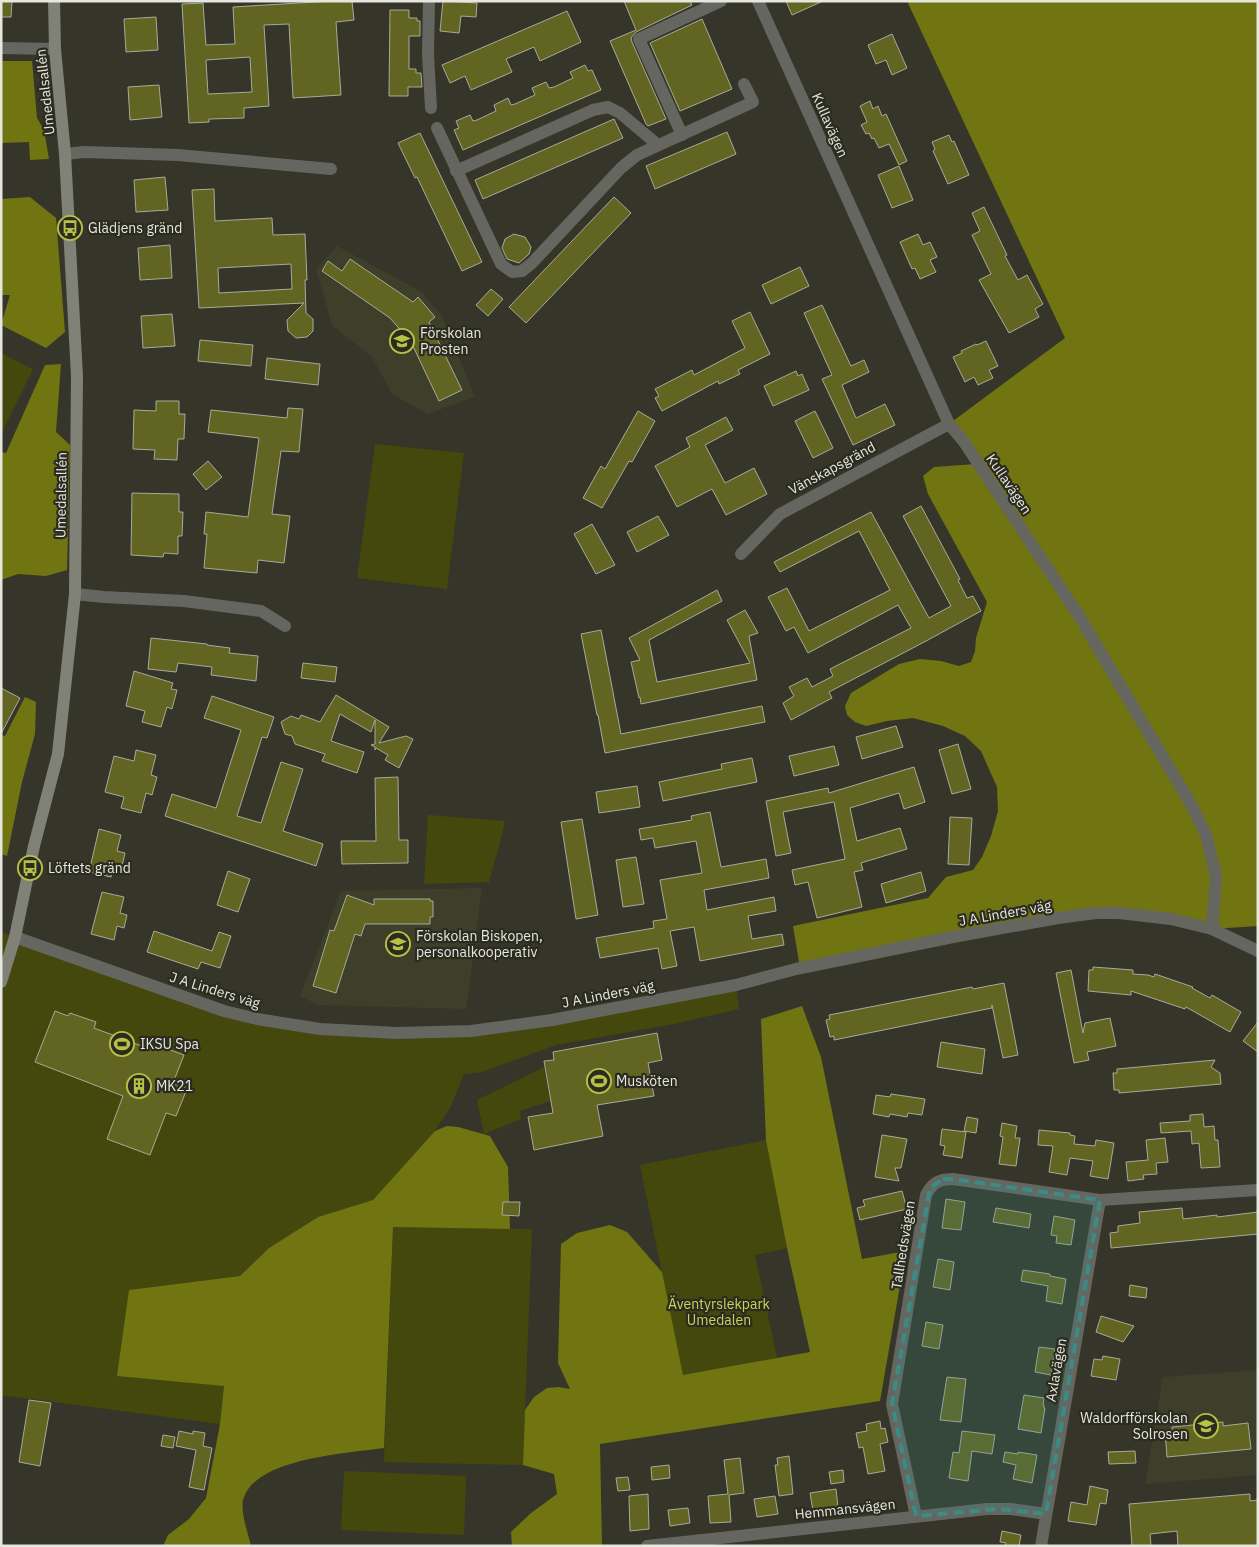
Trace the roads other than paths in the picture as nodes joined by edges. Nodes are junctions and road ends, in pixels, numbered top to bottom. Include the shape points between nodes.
1 (54, 1) edge
2 (429, 1) edge
3 (721, 1) edge
4 (758, 1) edge
5 (1, 48) edge
6 (55, 49) junction
7 (744, 84) dead end
8 (431, 108) dead end
9 (437, 128) dead end
10 (682, 134) junction
11 (658, 145) junction
12 (65, 154) junction
13 (331, 169) dead end
14 (456, 171) junction
15 (948, 424) junction
16 (741, 554) dead end
17 (75, 594) junction
18 (285, 626) dead end
19 (1212, 929) junction
20 (14, 937) junction
21 (1258, 950) edge
22 (1, 982) edge
23 (1258, 1190) edge
24 (1100, 1200) junction
25 (1046, 1514) junction
26 (916, 1516) junction
27 (647, 1546) edge
28 (1041, 1546) edge

1 - 6 street, Umedalsallén
2 - 8 street
3 - 10 street via 639,39
4 - 15 street, Kullavägen
5 - 6 street
6 - 12 street, Umedalsallén
7 - 10 street via 753,102
9 - 14 street
10 - 11 street
11 - 14 street via 620,113 608,108 593,110
11 - 14 street via 637,155 621,168 522,271 512,272 501,264
12 - 13 street via 178,155
12 - 17 street, Umedalsallén via 78,376
15 - 16 street, Vänskapsgränd via 780,514
15 - 19 street, Kullavägen via 964,442 1079,616 1192,806 1206,835 1216,876
17 - 18 street via 184,601 261,611
17 - 20 street, Umedalsallén via 58,754
19 - 20 street, J A Linders väg via 1163,918 1096,913 944,939 796,969 736,985 552,1020 471,1031 397,1033 320,1029 224,1011
19 - 21 street
20 - 22 street, Umedalsallén
23 - 24 street, Tallhedsvägen
24 - 25 street, Axlavägen
24 - 26 street, Tallhedsvägen via 953,1179 935,1182 930,1188 926,1195 892,1404
25 - 26 street, Hemmansvägen via 998,1509
25 - 28 street, Axlavägen
26 - 27 street, Hemmansvägen

